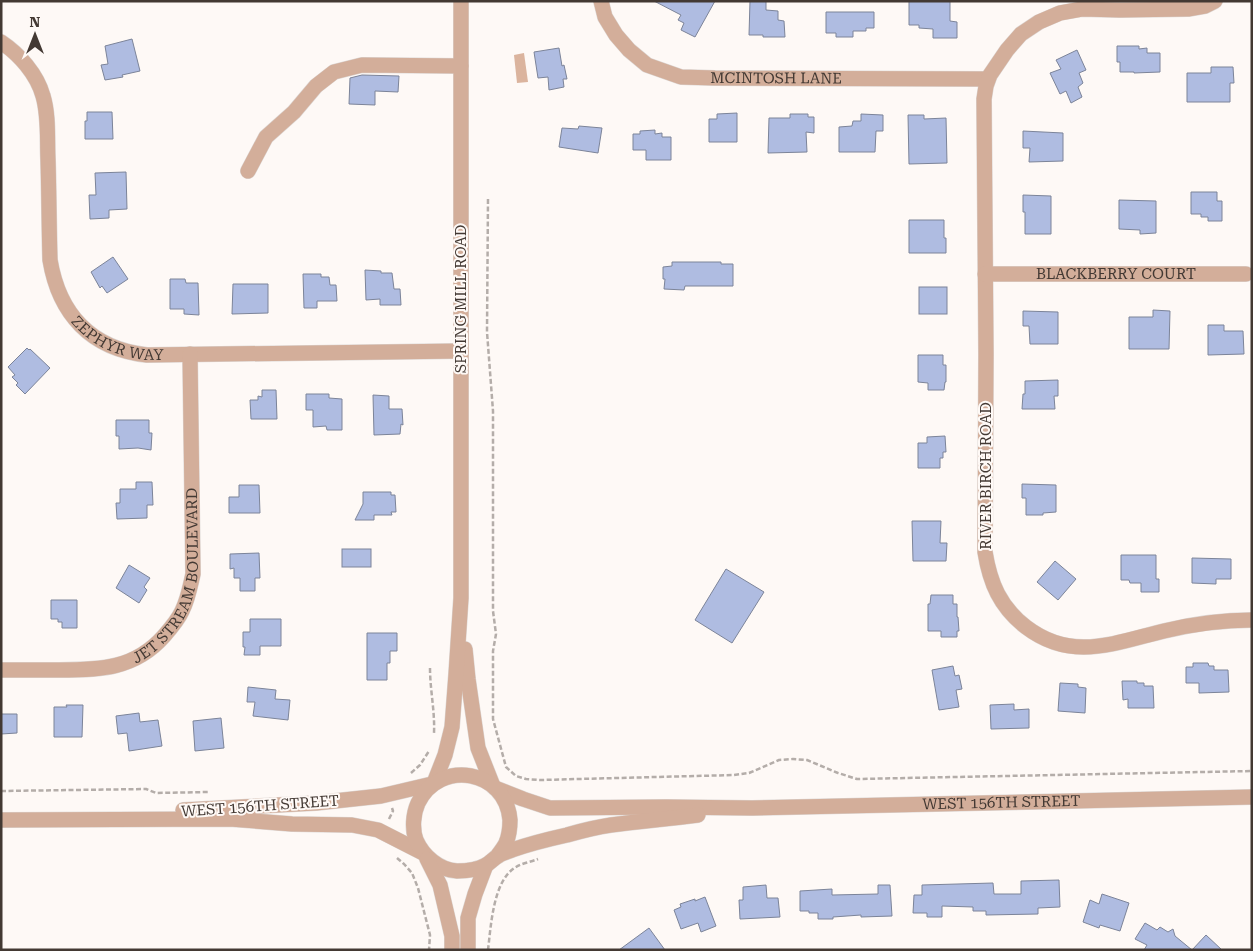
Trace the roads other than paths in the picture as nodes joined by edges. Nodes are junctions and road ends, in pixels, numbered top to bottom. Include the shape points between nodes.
1 (461, 1) edge
2 (601, 1) edge
3 (1215, 1) edge
4 (1, 42) edge
5 (461, 66) junction
6 (988, 80) junction
7 (248, 171) dead end
8 (985, 274) junction
9 (1246, 274) dead end
10 (460, 351) junction
11 (190, 354) junction
12 (461, 598) junction
13 (1252, 620) edge
14 (1, 670) edge
15 (433, 784) junction
16 (494, 787) junction
17 (1252, 797) edge
18 (752, 808) junction
19 (87, 819) junction
20 (1, 820) edge
21 (425, 854) junction
22 (498, 855) junction
23 (486, 865) junction
24 (452, 950) edge
25 (468, 950) edge

1 - 5 street, SPRING MILL ROAD
2 - 6 street, MCINTOSH LANE via 616,35 629,50 647,64 681,77
3 - 6 street via 1188,9 1082,9 1060,13 1038,22 1021,34
4 - 11 street, ZEPHYR WAY via 26,66 42,94 46,112 50,260 53,278 66,307 79,324 113,347 147,355
5 - 7 street via 362,65 334,72 266,137
5 - 10 street, SPRING MILL ROAD
6 - 8 street, RIVER BIRCH ROAD via 984,99
8 - 9 street, BLACKBERRY COURT
8 - 13 street, RIVER BIRCH ROAD via 985,552 991,581 1006,608 1025,627 1050,641 1084,648 1102,647 1200,624
10 - 11 street, ZEPHYR WAY
10 - 12 street, SPRING MILL ROAD
11 - 14 street, JET STREAM BOULEVARD via 193,574 182,612 159,642 121,664 90,670
12 - 15 street, SPRING MILL ROAD via 452,727
12 - 16 street, SPRING MILL ROAD via 478,748
15 - 16 street via 449,776 464,774 480,778
15 - 19 street, WEST 156TH STREET via 388,794 316,803 204,808
15 - 21 street via 415,810 413,825 416,840
16 - 18 street, WEST 156TH STREET via 550,808
16 - 22 street via 503,797 509,812 510,827 507,842
17 - 18 street, WEST 156TH STREET
18 - 22 street, WEST 156TH STREET via 610,825
19 - 20 street, WEST 156TH STREET
19 - 21 street, WEST 156TH STREET via 230,819 352,825 378,830
21 - 23 street via 438,866 454,871 471,871
21 - 24 street via 440,885 452,936
22 - 23 street
23 - 25 street via 468,918

